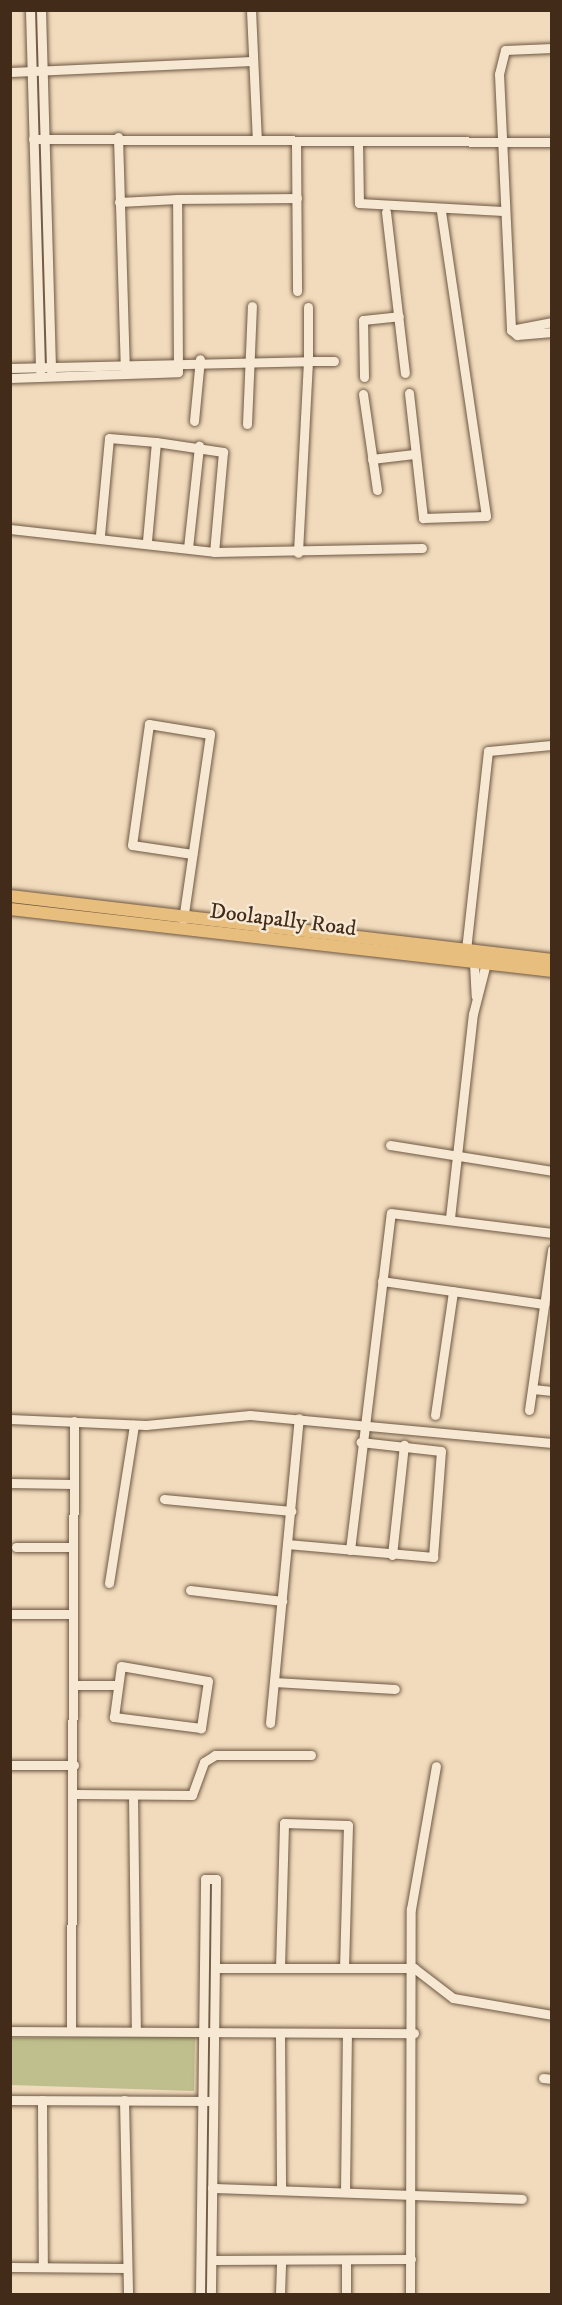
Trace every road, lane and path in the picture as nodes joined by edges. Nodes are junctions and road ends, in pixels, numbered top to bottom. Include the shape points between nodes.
1 (30, 10) edge
2 (41, 10) edge
3 (251, 10) edge
4 (552, 48) edge
5 (253, 61) junction
6 (43, 69) junction
7 (31, 70) junction
8 (10, 72) edge
9 (118, 137) junction
10 (33, 139) junction
11 (45, 139) junction
12 (257, 140) junction
13 (297, 141) junction
14 (358, 142) junction
15 (552, 142) edge
16 (500, 145) junction
17 (297, 198) junction
18 (177, 199) junction
19 (119, 202) junction
20 (386, 208) junction
21 (441, 210) junction
22 (503, 211) junction
23 (297, 291) dead end
24 (49, 293) junction
25 (38, 294) junction
26 (252, 306) dead end
27 (308, 307) dead end
28 (399, 316) junction
29 (552, 322) edge
30 (514, 332) junction
31 (552, 332) edge
32 (200, 359) junction
33 (249, 360) junction
34 (308, 361) junction
35 (334, 361) dead end
36 (10, 368) edge
37 (125, 368) junction
38 (178, 368) junction
39 (46, 372) junction
40 (405, 373) dead end
41 (364, 377) dead end
42 (10, 378) edge
43 (409, 393) dead end
44 (363, 394) dead end
45 (194, 421) dead end
46 (246, 424) dead end
47 (156, 442) junction
48 (199, 446) junction
49 (414, 454) junction
50 (372, 459) junction
51 (377, 490) dead end
52 (10, 529) edge
53 (100, 535) junction
54 (147, 541) junction
55 (188, 548) junction
56 (422, 548) dead end
57 (214, 552) junction
58 (298, 553) junction
59 (552, 745) edge
60 (192, 854) junction
61 (10, 896) edge
62 (10, 909) edge
63 (183, 920) junction
64 (466, 950) junction
65 (552, 960) edge
66 (480, 963) junction
67 (552, 971) edge
68 (390, 1145) dead end
69 (458, 1159) junction
70 (552, 1171) edge
71 (450, 1218) junction
72 (552, 1233) edge
73 (552, 1250) edge
74 (382, 1281) junction
75 (453, 1291) junction
76 (544, 1304) junction
77 (533, 1389) junction
78 (552, 1391) edge
79 (529, 1410) dead end
80 (435, 1415) dead end
81 (299, 1418) junction
82 (10, 1419) edge
83 (74, 1421) junction
84 (134, 1425) junction
85 (363, 1425) junction
86 (361, 1442) junction
87 (552, 1443) edge
88 (404, 1445) junction
89 (10, 1483) edge
90 (73, 1484) junction
91 (164, 1499) dead end
92 (291, 1511) junction
93 (287, 1544) junction
94 (16, 1547) dead end
95 (73, 1547) junction
96 (350, 1550) junction
97 (392, 1555) junction
98 (109, 1583) dead end
99 (190, 1590) dead end
100 (282, 1601) junction
101 (10, 1614) edge
102 (72, 1614) junction
103 (274, 1682) junction
104 (73, 1685) junction
105 (118, 1685) junction
106 (395, 1689) dead end
107 (270, 1723) dead end
108 (311, 1755) dead end
109 (10, 1765) edge
110 (74, 1765) junction
111 (436, 1766) dead end
112 (74, 1794) junction
113 (133, 1795) junction
114 (215, 1968) junction
115 (280, 1968) junction
116 (344, 1968) junction
117 (414, 1968) junction
118 (552, 2014) edge
119 (136, 2029) junction
120 (200, 2029) junction
121 (213, 2029) junction
122 (71, 2030) junction
123 (10, 2031) edge
124 (347, 2033) junction
125 (414, 2033) junction
126 (280, 2034) junction
127 (10, 2100) edge
128 (42, 2100) junction
129 (124, 2100) junction
130 (214, 2101) junction
131 (202, 2102) junction
132 (212, 2188) junction
133 (281, 2190) junction
134 (345, 2193) junction
135 (412, 2195) junction
136 (522, 2199) dead end
137 (411, 2259) junction
138 (212, 2260) junction
139 (281, 2260) junction
140 (346, 2260) junction
141 (43, 2267) junction
142 (10, 2268) edge
143 (127, 2268) junction
144 (128, 2295) edge
145 (200, 2295) edge
146 (211, 2295) edge
147 (280, 2295) edge
148 (346, 2295) edge
149 (410, 2295) edge

1 - 7 street
2 - 6 street
3 - 5 street
4 - 16 street via 500,52
5 - 6 street
5 - 12 street
6 - 7 street
6 - 11 street
7 - 8 street
7 - 10 street
9 - 11 street
9 - 12 street
9 - 19 street
10 - 11 street
10 - 25 street
11 - 24 street
12 - 13 street
13 - 14 street
13 - 17 street
14 - 16 street
14 - 20 street via 356,198
15 - 16 street
16 - 22 street
17 - 18 street
17 - 23 street
18 - 19 street
18 - 38 street
19 - 37 street
20 - 21 street
20 - 28 street
21 - 22 street
21 - 49 street via 486,516 423,518
22 - 30 street
24 - 25 street
24 - 39 street
25 - 39 street
26 - 33 street
27 - 34 street
28 - 40 street
28 - 41 street via 363,320
29 - 30 street
30 - 31 street
32 - 33 street
32 - 38 street
32 - 45 street
33 - 34 street
33 - 46 street
34 - 35 street
34 - 58 street
36 - 39 street
37 - 38 street
37 - 39 street
39 - 42 street
43 - 49 street
44 - 50 street
47 - 48 street
47 - 53 street via 109,438
47 - 54 street
48 - 55 street
48 - 57 street via 217,448 224,457
49 - 50 street
50 - 51 street
52 - 53 street
53 - 54 street
54 - 55 street
55 - 57 street
56 - 58 street
57 - 58 street
59 - 64 street via 488,751
60 - 60 street via 210,734 149,724 132,845
60 - 63 street
61 - 63 main road
62 - 66 main road, Doolapally Road
63 - 64 main road
64 - 65 main road
66 - 67 main road, Doolapally Road
66 - 69 street
68 - 69 street
69 - 70 street
69 - 71 street
71 - 72 street
71 - 74 street via 391,1213
73 - 76 street
74 - 75 street
74 - 85 street
75 - 76 street
75 - 80 street
76 - 77 street
77 - 78 street
77 - 79 street
81 - 84 street via 250,1415
81 - 85 street
81 - 92 street
82 - 83 street
83 - 84 street
83 - 90 street
84 - 98 street
85 - 86 street
85 - 87 street
86 - 88 street
86 - 96 street
88 - 97 street
88 - 97 street via 441,1451 433,1557
89 - 90 street
90 - 95 street
91 - 92 street
92 - 93 street
93 - 96 street
93 - 100 street
94 - 95 street
95 - 102 street
96 - 97 street
99 - 100 street
100 - 103 street
101 - 102 street
102 - 104 street
103 - 106 street
103 - 107 street
104 - 105 street
104 - 110 street
105 - 105 street via 121,1666 208,1681 201,1728 114,1717
108 - 113 street via 215,1755 204,1762 192,1795
109 - 110 street
110 - 112 street
111 - 117 street via 415,1867
112 - 113 street
112 - 122 street
113 - 119 street
114 - 115 street
114 - 120 street via 216,1879 205,1879
114 - 121 street
115 - 116 street
115 - 116 street via 284,1823 348,1825
116 - 117 street
117 - 118 street via 453,1998
117 - 125 street
119 - 120 street
119 - 122 street
120 - 121 street
120 - 131 street
121 - 126 street
121 - 130 street
122 - 123 street
124 - 125 street
124 - 126 street
124 - 134 street
125 - 135 street
126 - 133 street
127 - 128 street
128 - 129 street
128 - 141 street
129 - 131 street
129 - 143 street
130 - 131 street
130 - 132 street
131 - 145 street
132 - 133 street
132 - 138 street
133 - 134 street
134 - 135 street
135 - 136 street
135 - 137 street
137 - 140 street
137 - 149 street
138 - 139 street
138 - 146 street
139 - 140 street
139 - 147 street
140 - 148 street
141 - 142 street
141 - 143 street
143 - 144 street

